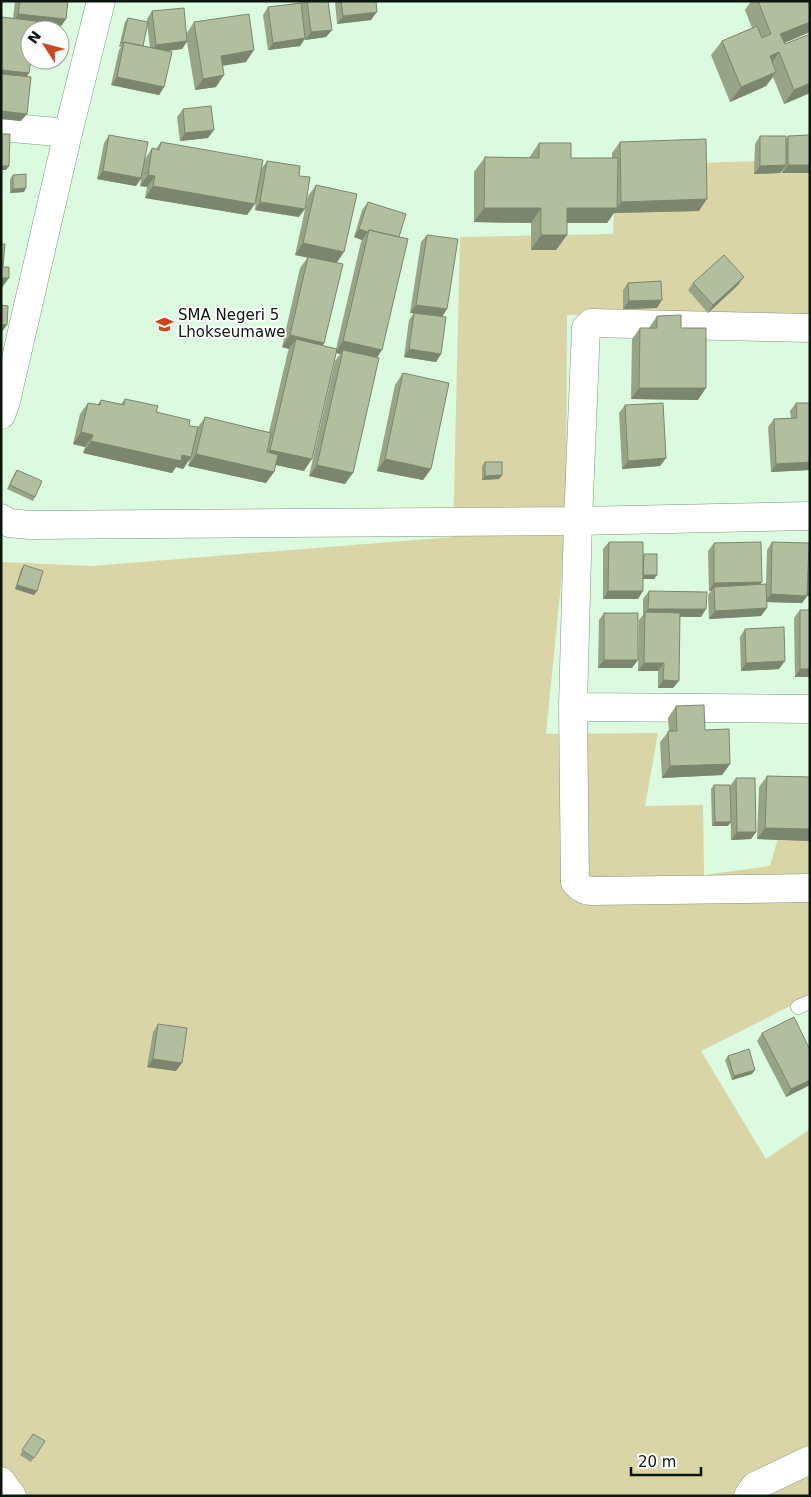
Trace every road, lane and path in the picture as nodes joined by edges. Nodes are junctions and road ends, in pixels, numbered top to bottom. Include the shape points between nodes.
1 (101, 1) edge
2 (1, 128) edge
3 (68, 133) junction
4 (810, 328) edge
5 (3, 406) edge
6 (810, 516) edge
7 (1, 518) edge
8 (578, 521) junction
9 (573, 706) junction
10 (810, 709) edge
11 (810, 888) edge
12 (810, 1460) edge
13 (1, 1481) edge
14 (12, 1496) edge
15 (748, 1496) edge

1 - 3 street
2 - 3 street
3 - 5 street
4 - 8 street via 588,324 585,332
6 - 8 street
7 - 8 street via 9,523 30,525
8 - 9 street
9 - 10 street
9 - 11 street via 576,882 579,887 590,891
12 - 15 street via 755,1486
13 - 14 street

